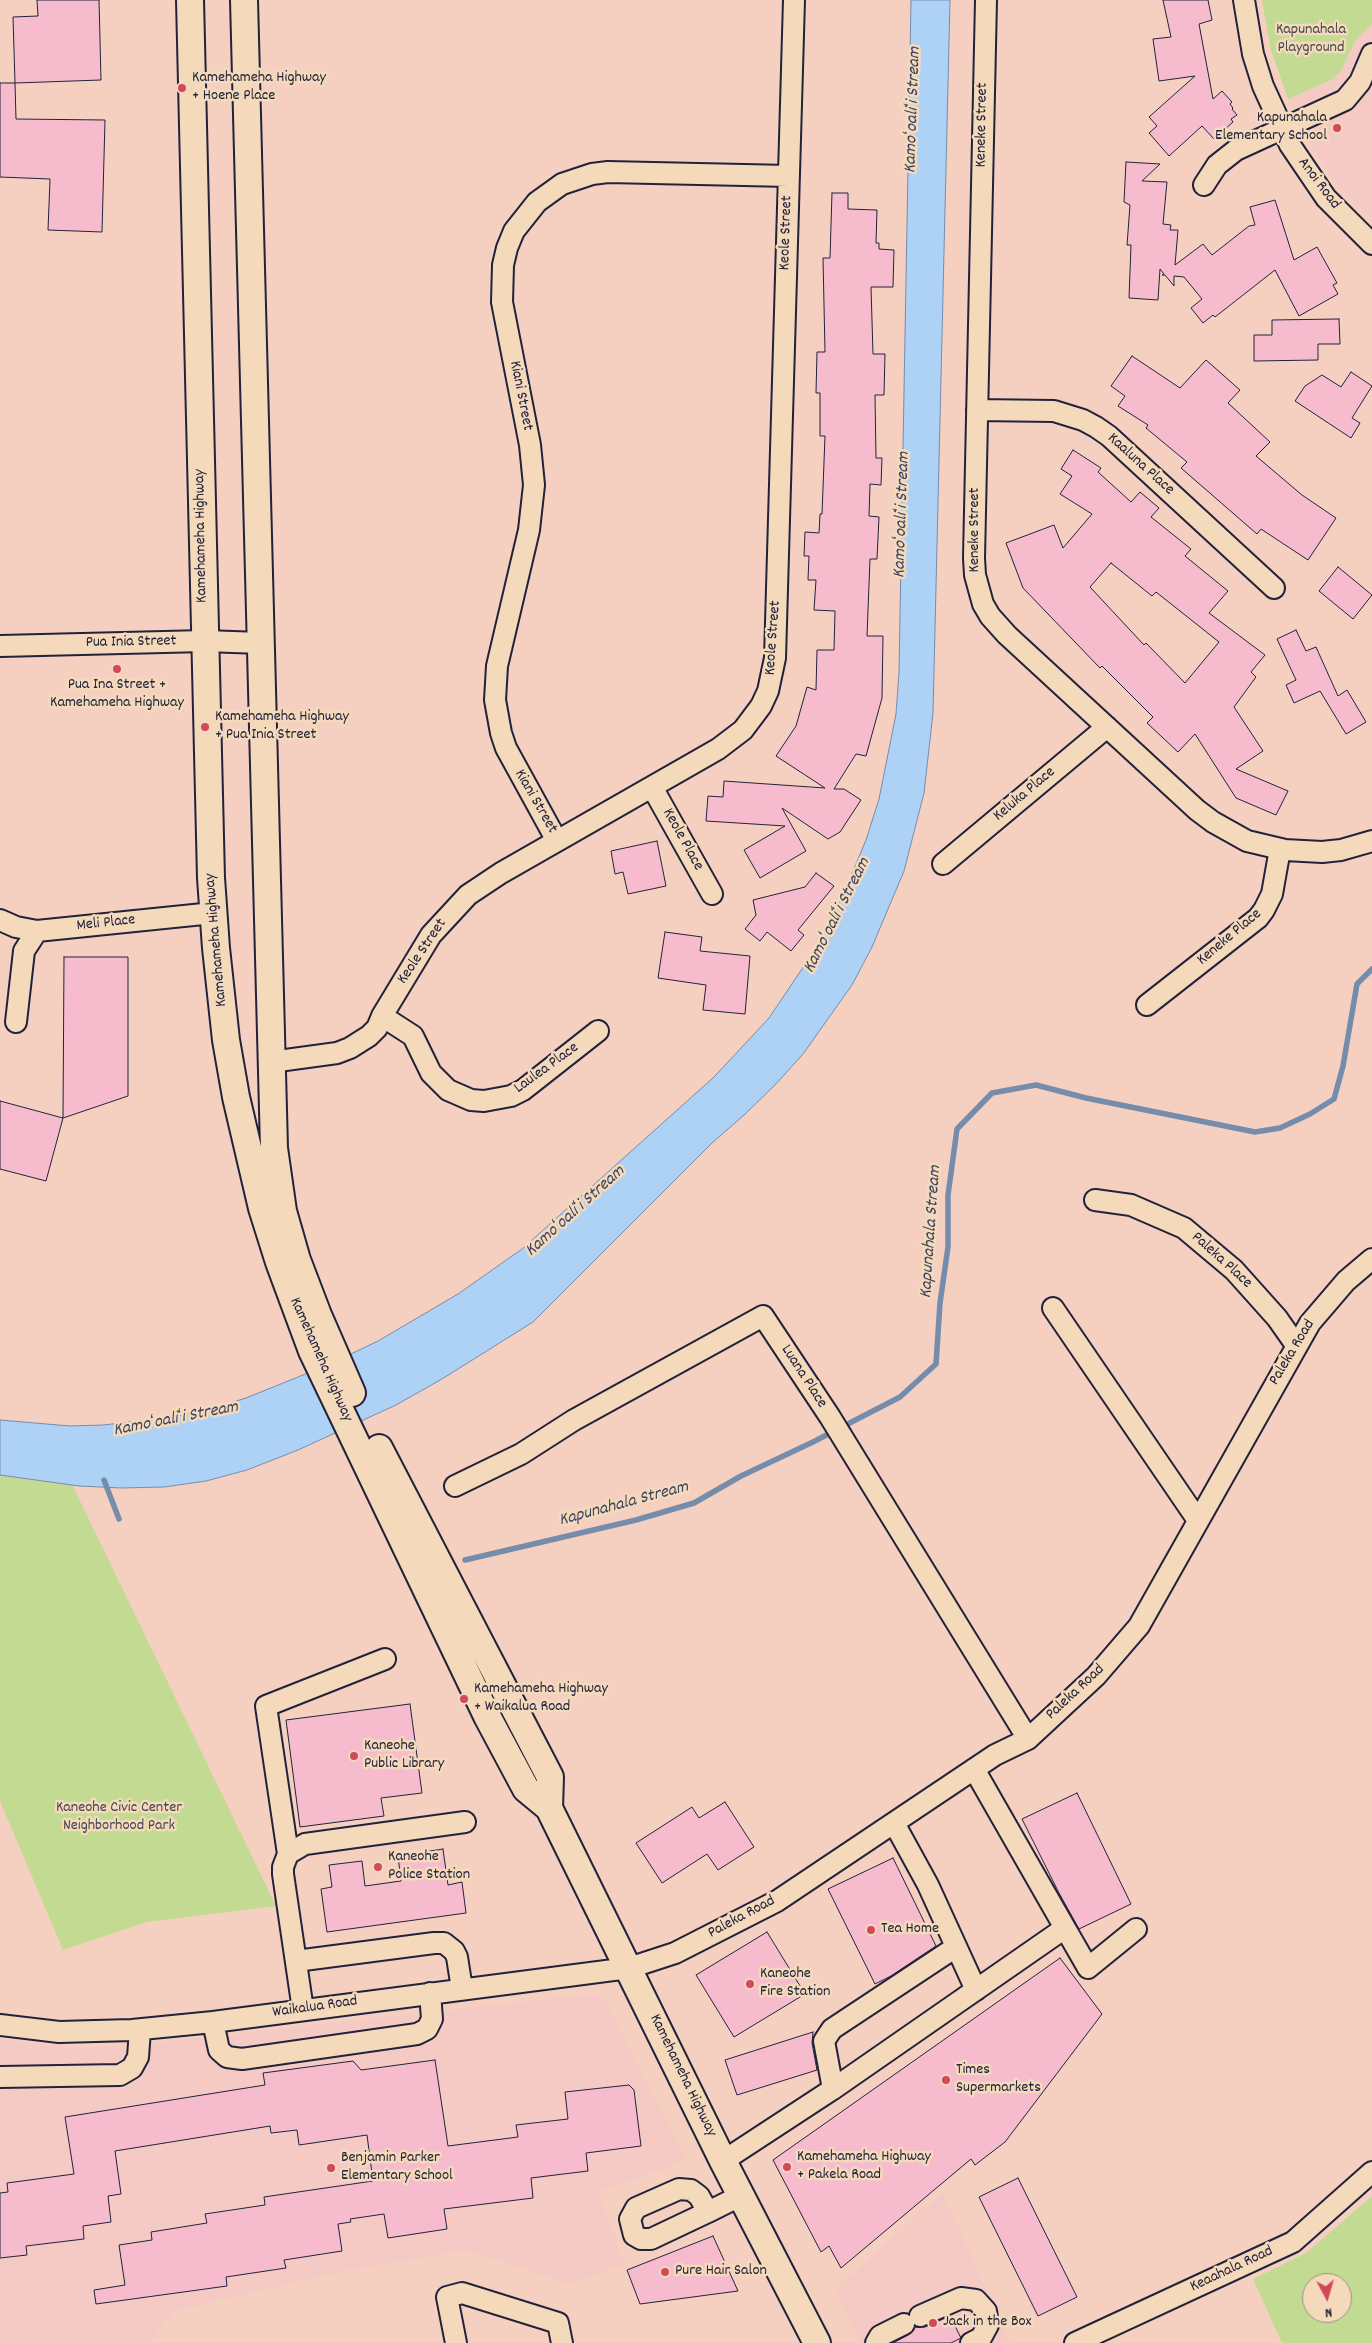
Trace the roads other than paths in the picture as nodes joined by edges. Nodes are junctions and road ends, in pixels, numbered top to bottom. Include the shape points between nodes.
1 (190, 0) edge
2 (244, 0) edge
3 (794, 0) edge
4 (986, 0) edge
5 (1244, 0) edge
6 (1372, 54) edge
7 (1364, 86) edge
8 (1282, 129) junction
9 (789, 176) junction
10 (1204, 185) dead end
11 (1372, 244) edge
12 (977, 410) junction
13 (1274, 588) dead end
14 (205, 641) junction
15 (261, 643) junction
16 (0, 646) edge
17 (1107, 727) junction
18 (652, 787) junction
19 (557, 841) junction
20 (1372, 841) edge
21 (1280, 849) junction
22 (943, 864) dead end
23 (712, 894) dead end
24 (213, 913) junction
25 (0, 920) edge
26 (37, 931) junction
27 (1147, 1005) dead end
28 (382, 1016) junction
29 (16, 1022) dead end
30 (598, 1031) dead end
31 (230, 1057) junction
32 (272, 1062) junction
33 (1096, 1200) dead end
34 (1372, 1259) edge
35 (1053, 1308) dead end
36 (1296, 1345) junction
37 (323, 1350) junction
38 (455, 1486) dead end
39 (1197, 1519) junction
40 (385, 1659) dead end
41 (1028, 1739) junction
42 (974, 1769) junction
43 (465, 1822) dead end
44 (894, 1824) junction
45 (288, 1854) junction
46 (1065, 1928) junction
47 (1136, 1930) dead end
48 (956, 1947) junction
49 (296, 1961) junction
50 (629, 1968) junction
51 (462, 1989) junction
52 (976, 1990) junction
53 (430, 1993) junction
54 (303, 2010) junction
55 (213, 2022) junction
56 (0, 2025) edge
57 (140, 2030) junction
58 (0, 2077) edge
59 (833, 2088) junction
60 (723, 2161) junction
61 (1372, 2172) edge
62 (742, 2195) junction
63 (708, 2212) dead end
64 (980, 2340) edge
65 (456, 2343) edge
66 (562, 2343) edge
67 (817, 2343) edge
68 (876, 2343) edge
69 (1075, 2343) edge

1 - 14 main road, Kamehameha Highway
2 - 15 main road, Kamehameha Highway
3 - 9 street, Keole Street
4 - 12 street, Keneke Street
5 - 8 street, Anoi Road via 1263,86
6 - 7 street
7 - 8 street via 1334,107
8 - 10 street via 1226,157
8 - 11 street, Anoi Road via 1326,198
9 - 18 street, Keole Street via 773,674 761,706 743,730 718,749
9 - 19 street, Kiani Street via 592,174 562,184 536,202 524,216 507,248 502,302 530,445 534,485 529,530 497,666 495,700 509,755
12 - 13 street, Kaaluna Place via 1054,411 1096,427
12 - 17 street, Keneke Street via 974,558 978,592 998,626
14 - 15 street, Pua Inia Street
14 - 16 street, Pua Inia Street
14 - 24 main road, Kamehameha Highway
15 - 32 main road, Kamehameha Highway
17 - 21 street, Keneke Street via 1213,822 1247,840
17 - 22 street, Keluka Place
18 - 19 street, Keole Street
18 - 23 street, Keole Place
19 - 28 street, Keole Street via 484,883 453,909 431,935
20 - 21 street, Keneke Street via 1322,852
21 - 27 street, Keneke Place via 1272,894 1264,910
24 - 26 street, Meli Place
24 - 31 main road, Kamehameha Highway
25 - 26 street, Meli Place
26 - 29 street via 24,951
28 - 30 street, Laulea Place via 413,1036 431,1073 444,1086 459,1096 484,1101 511,1096 523,1090
28 - 32 street, Keole Street via 377,1028 350,1048 324,1056
31 - 32 main road
31 - 37 main road, Kamehameha Highway via 262,1208 279,1262
32 - 37 main road, Kamehameha Highway via 274,1148 283,1211
33 - 36 street, Paleka Place via 1131,1205 1184,1228 1234,1270
34 - 36 street, Paleka Road via 1326,1302
35 - 39 street
36 - 39 street, Paleka Road
37 - 50 main road, Kamehameha Highway via 492,1724 526,1789 549,1808
38 - 41 street, Luana Place via 521,1454 574,1420 763,1316 830,1417
39 - 41 street, Paleka Road via 1139,1626 1096,1676
40 - 45 street via 266,1706
41 - 42 street, Paleka Road
42 - 44 street, Paleka Road
42 - 46 street
43 - 45 street via 305,1844
44 - 48 street via 928,1885
44 - 50 street, Paleka Road via 768,1905 675,1953
45 - 49 street via 283,1874
46 - 47 street via 1088,1968
46 - 52 street
48 - 52 street
48 - 59 street via 832,2028 824,2041
49 - 51 street via 444,1943 457,1957
49 - 54 street
50 - 51 street, Waikalua Road
50 - 60 main road, Kamehameha Highway
51 - 53 street, Waikalua Road
52 - 59 street
53 - 54 street, Waikalua Road
53 - 55 street via 432,2019 417,2034 242,2059 227,2057 219,2050
54 - 55 street, Waikalua Road
55 - 57 street, Waikalua Road
56 - 57 street, Waikalua Road via 76,2032
57 - 58 street via 138,2057 132,2068 120,2075
59 - 60 street
60 - 62 main road, Kamehameha Highway
61 - 69 street, Keaahala Road via 1292,2242
62 - 63 street
62 - 67 main road, Kamehameha Highway
64 - 68 street via 988,2325 986,2311 969,2298 954,2300 912,2320 880,2336
65 - 66 street via 447,2297 462,2293 558,2323

